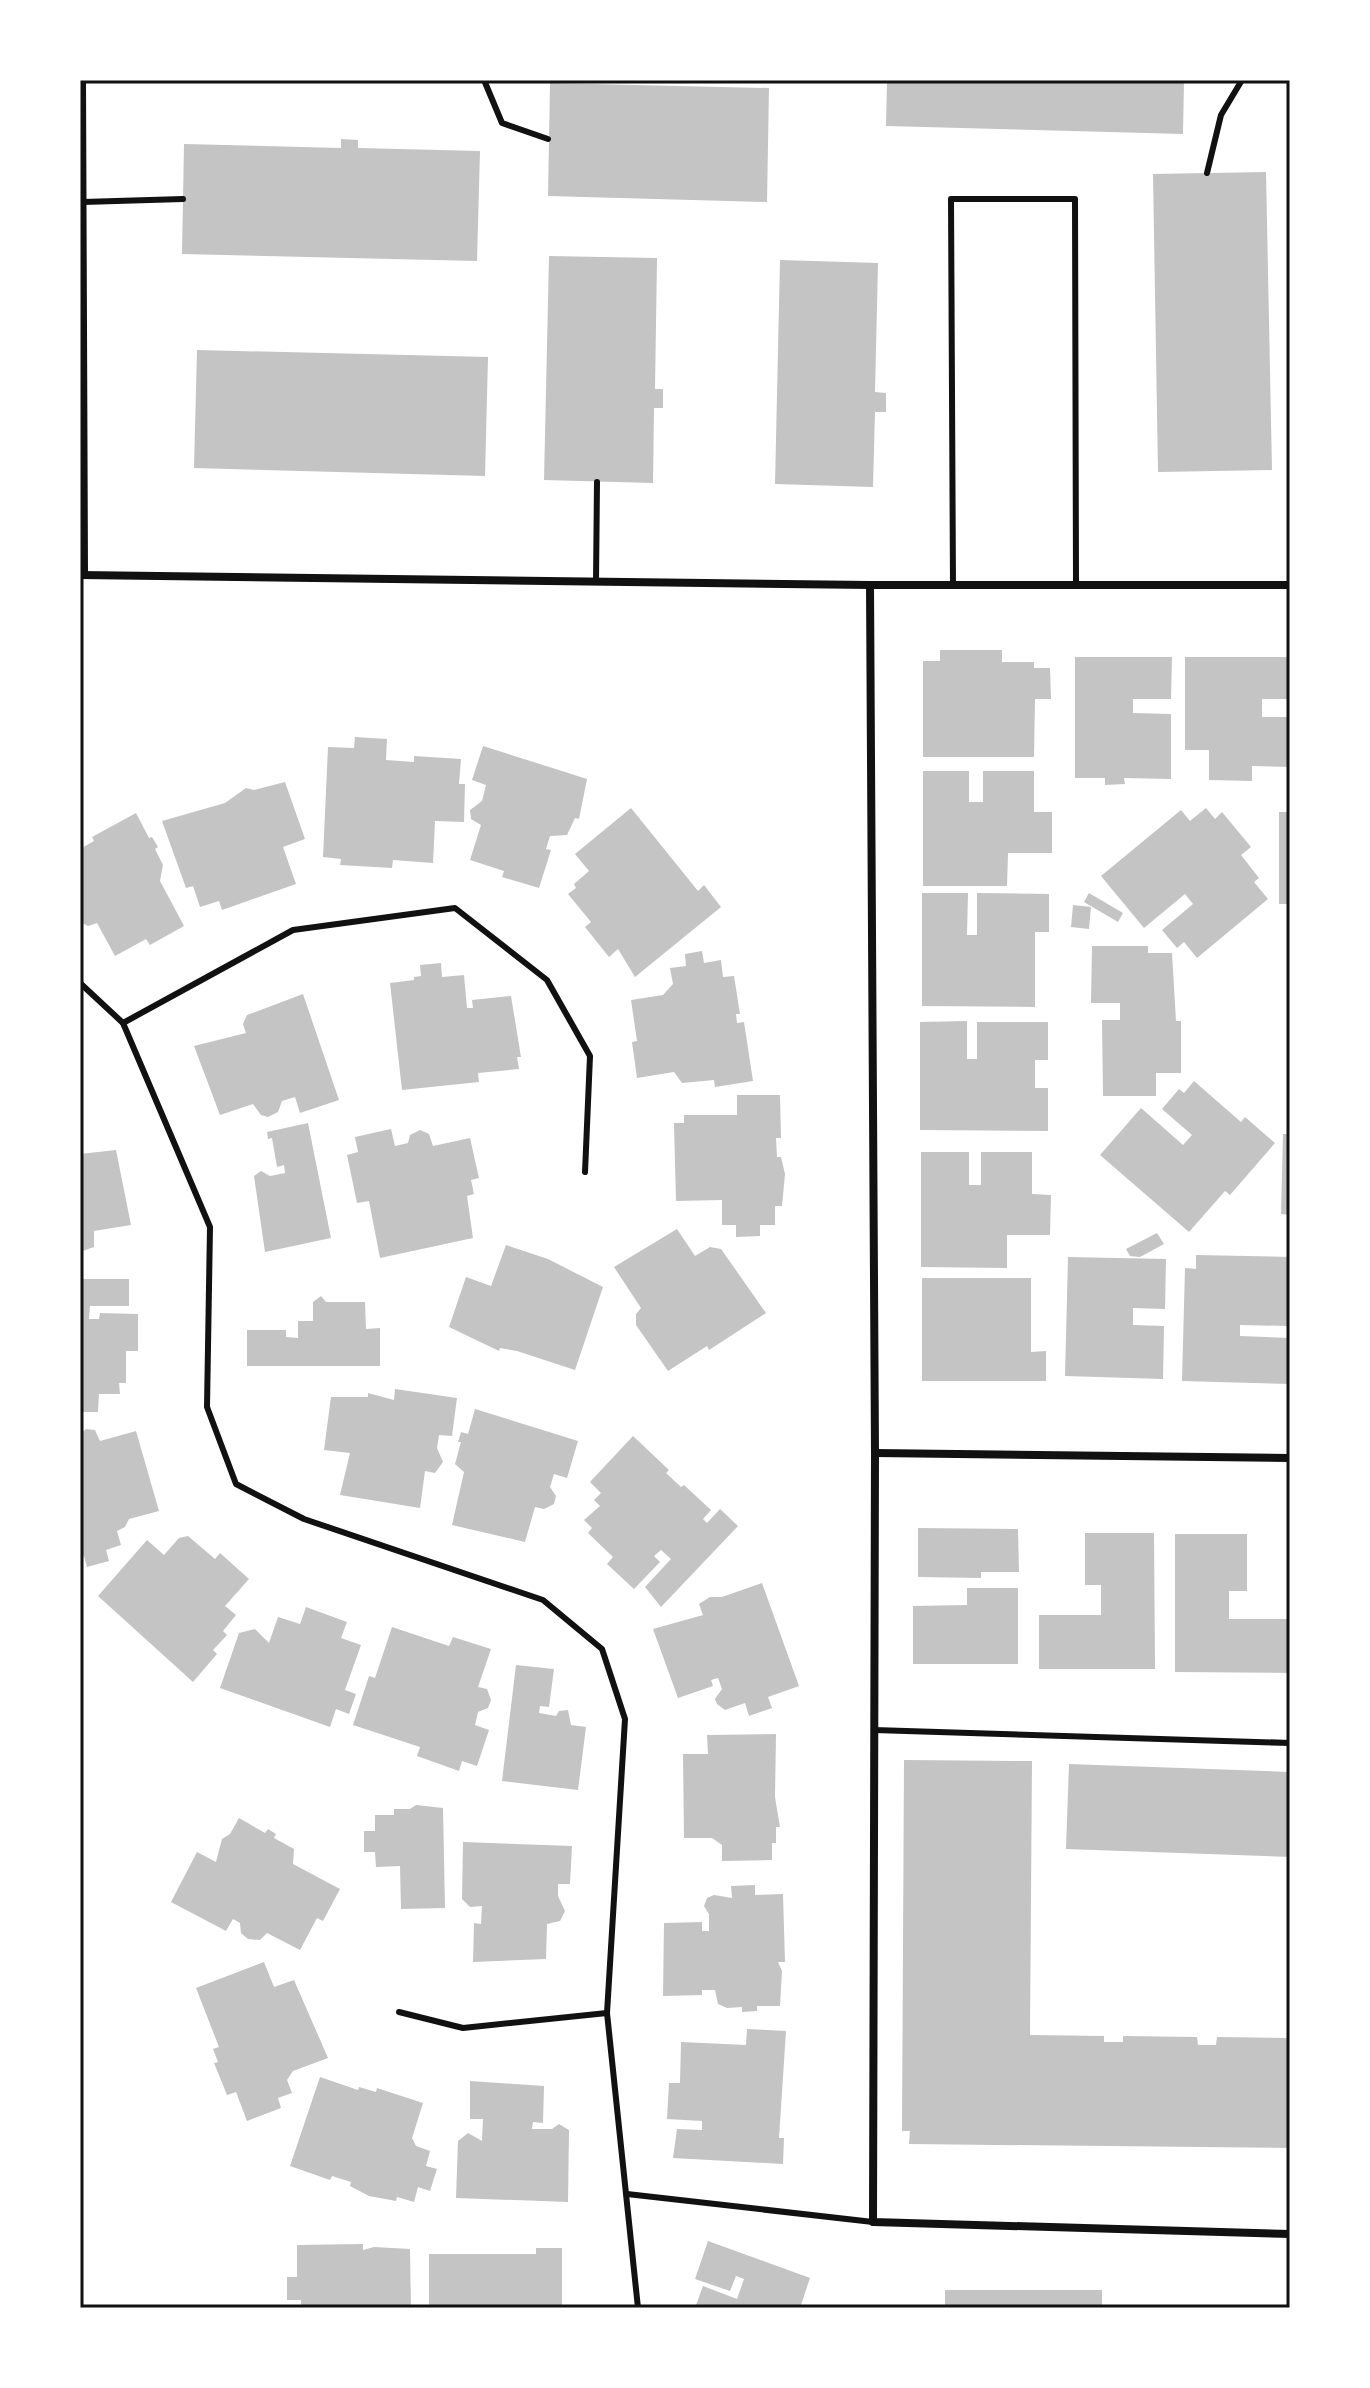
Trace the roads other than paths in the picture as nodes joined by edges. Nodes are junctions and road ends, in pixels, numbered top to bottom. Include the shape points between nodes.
1 (82, 80) edge
2 (484, 80) edge
3 (1242, 80) edge
4 (548, 139) dead end
5 (1207, 173) dead end
6 (183, 199) dead end
7 (83, 202) junction
8 (597, 482) dead end
9 (82, 574) edge
10 (596, 581) junction
11 (870, 585) junction
12 (1076, 585) junction
13 (1290, 585) edge
14 (953, 586) junction
15 (80, 983) edge
16 (123, 1023) junction
17 (585, 1172) dead end
18 (875, 1453) junction
19 (1290, 1458) edge
20 (874, 1730) junction
21 (1290, 1743) edge
22 (399, 2012) dead end
23 (607, 2013) junction
24 (627, 2194) junction
25 (873, 2222) junction
26 (1290, 2234) edge
27 (638, 2308) edge

1 - 7 street
2 - 4 lane via 502,123
3 - 5 lane via 1221,115
6 - 7 lane
7 - 9 street
8 - 10 lane
9 - 10 street
10 - 11 street
11 - 14 street
11 - 18 street
12 - 13 street
12 - 14 street
12 - 14 lane via 1075,199 951,199
15 - 16 lane
16 - 17 lane via 293,930 455,908 547,980 590,1056
16 - 23 lane via 210,1227 207,1407 236,1484 304,1519 543,1600 602,1649 625,1719
18 - 19 street
18 - 20 street
20 - 21 lane
20 - 25 street
22 - 23 lane via 463,2028
23 - 24 lane
24 - 25 lane
24 - 27 lane
25 - 26 street

